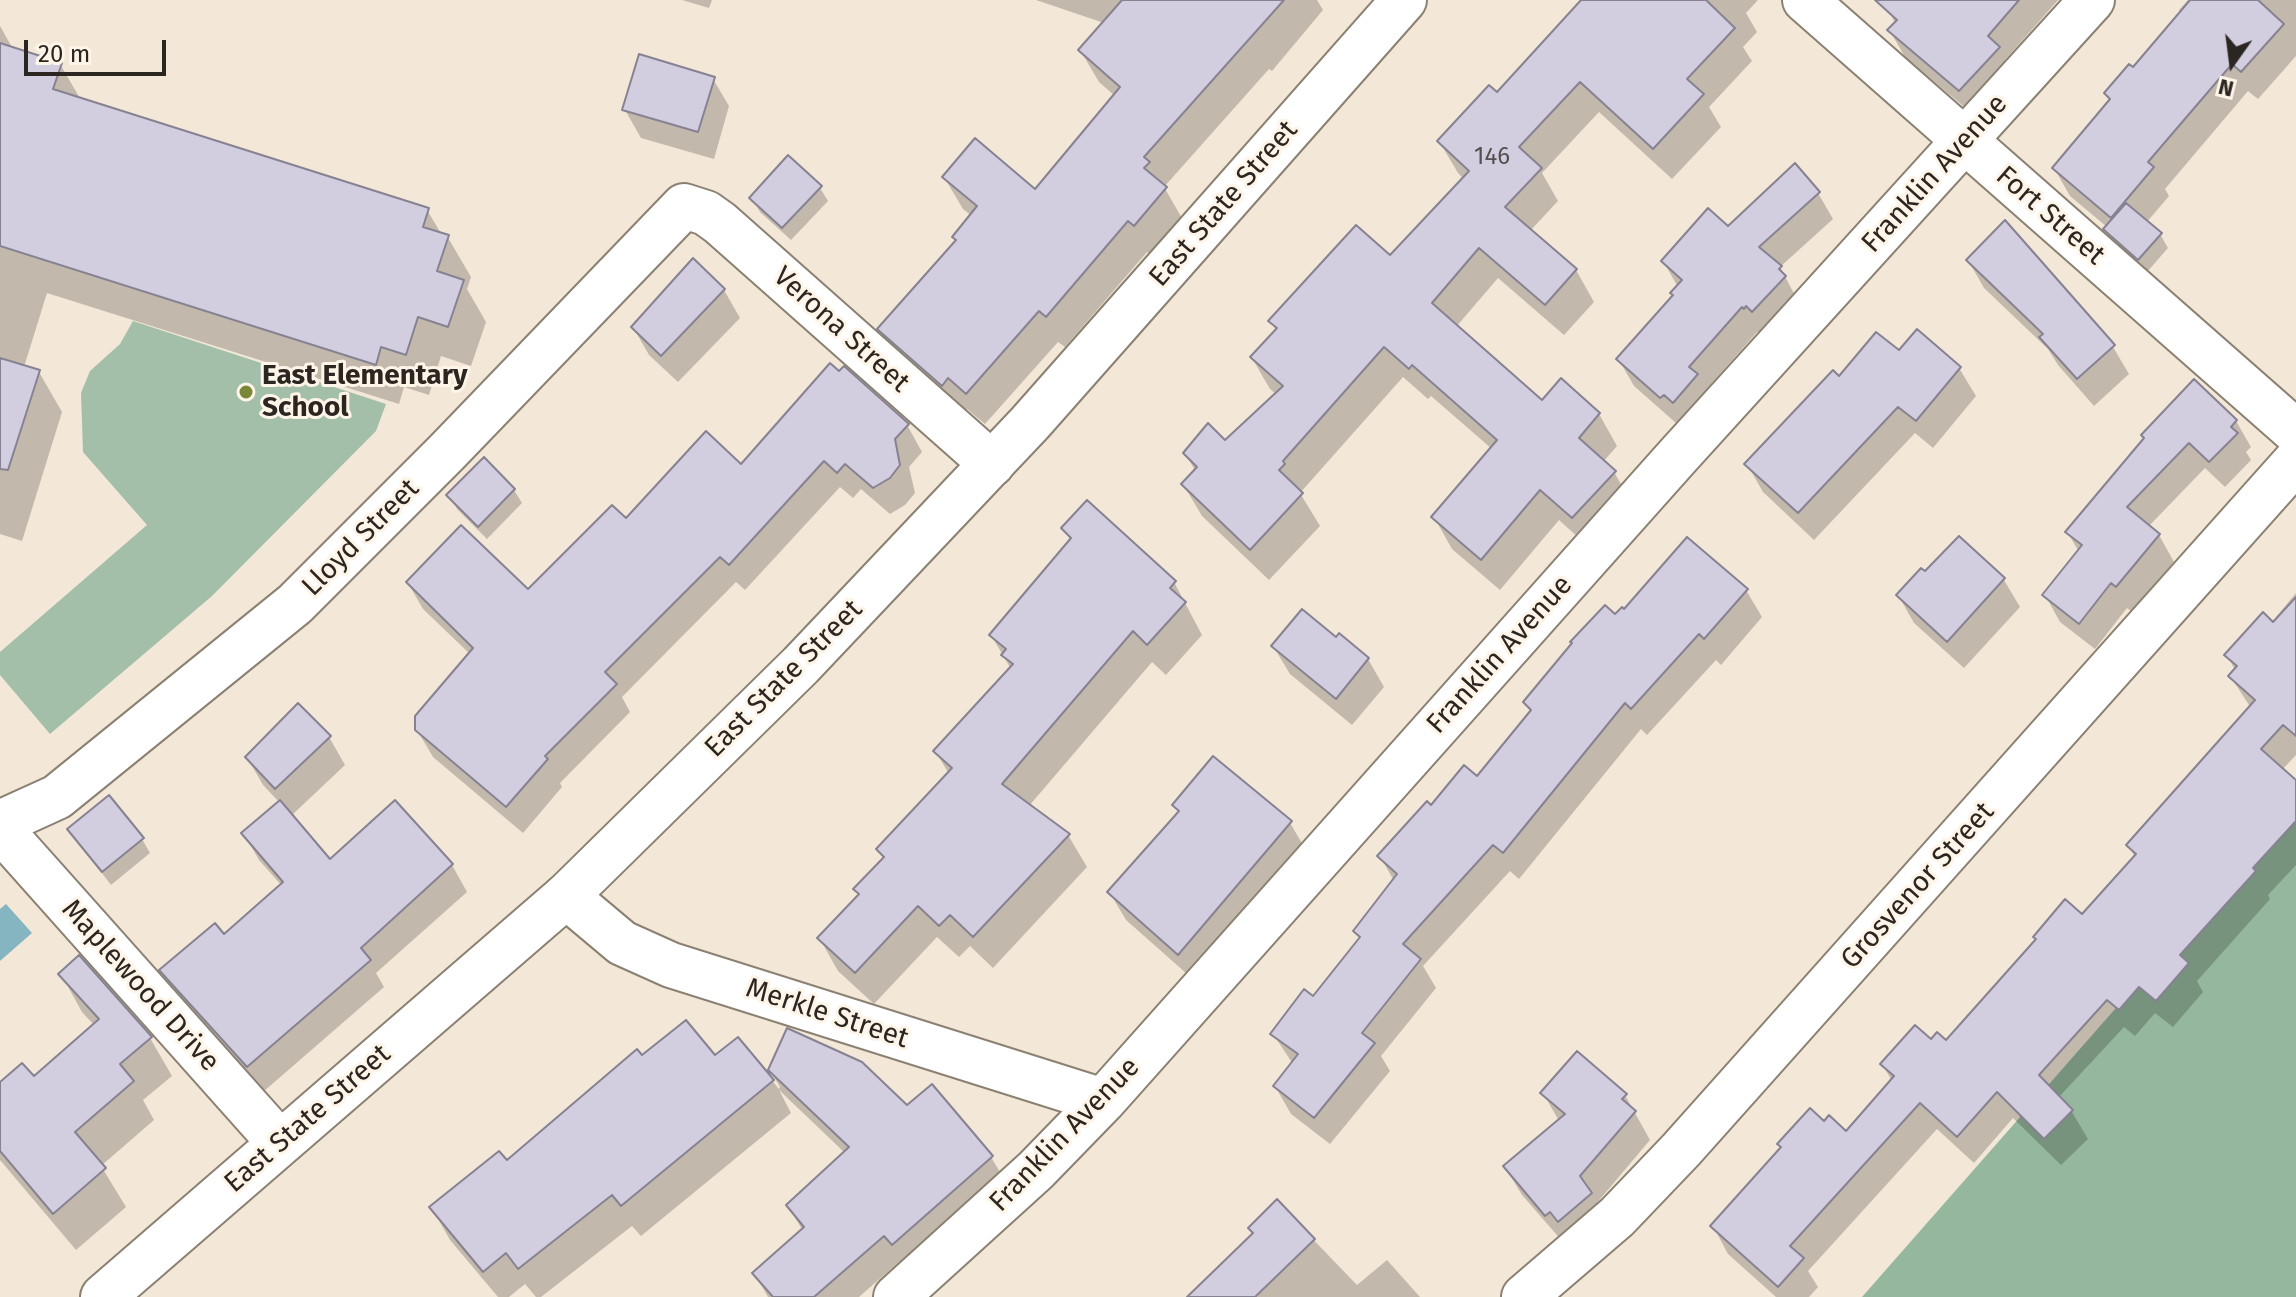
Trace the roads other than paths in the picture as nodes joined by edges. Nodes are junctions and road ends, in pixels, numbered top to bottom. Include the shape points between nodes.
1 (1404, 0) edge
2 (1805, 0) edge
3 (2092, 0) edge
4 (1965, 142) junction
5 (684, 206) joint
6 (2296, 432) edge
7 (2296, 461) edge
8 (992, 464) junction
9 (5, 813) edge
10 (566, 896) junction
11 (1103, 1101) junction
12 (280, 1143) junction
13 (103, 1297) edge
14 (896, 1297) edge
15 (1524, 1297) edge

1 - 8 street, East State Street
2 - 4 street, Fort Street
3 - 4 street, Franklin Avenue
4 - 6 street, Fort Street
4 - 11 street, Franklin Avenue
5 - 8 street, Verona Street via 720,223
5 - 9 street, Lloyd Street via 295,604 57,797
7 - 15 street, Grosvenor Street via 1681,1150 1617,1217
8 - 10 street, East State Street via 801,665
9 - 12 street, Maplewood Drive
10 - 11 street, Merkle Street via 622,943 671,965
10 - 12 street, East State Street
11 - 14 street, Franklin Avenue via 1036,1170
12 - 13 street, East State Street

